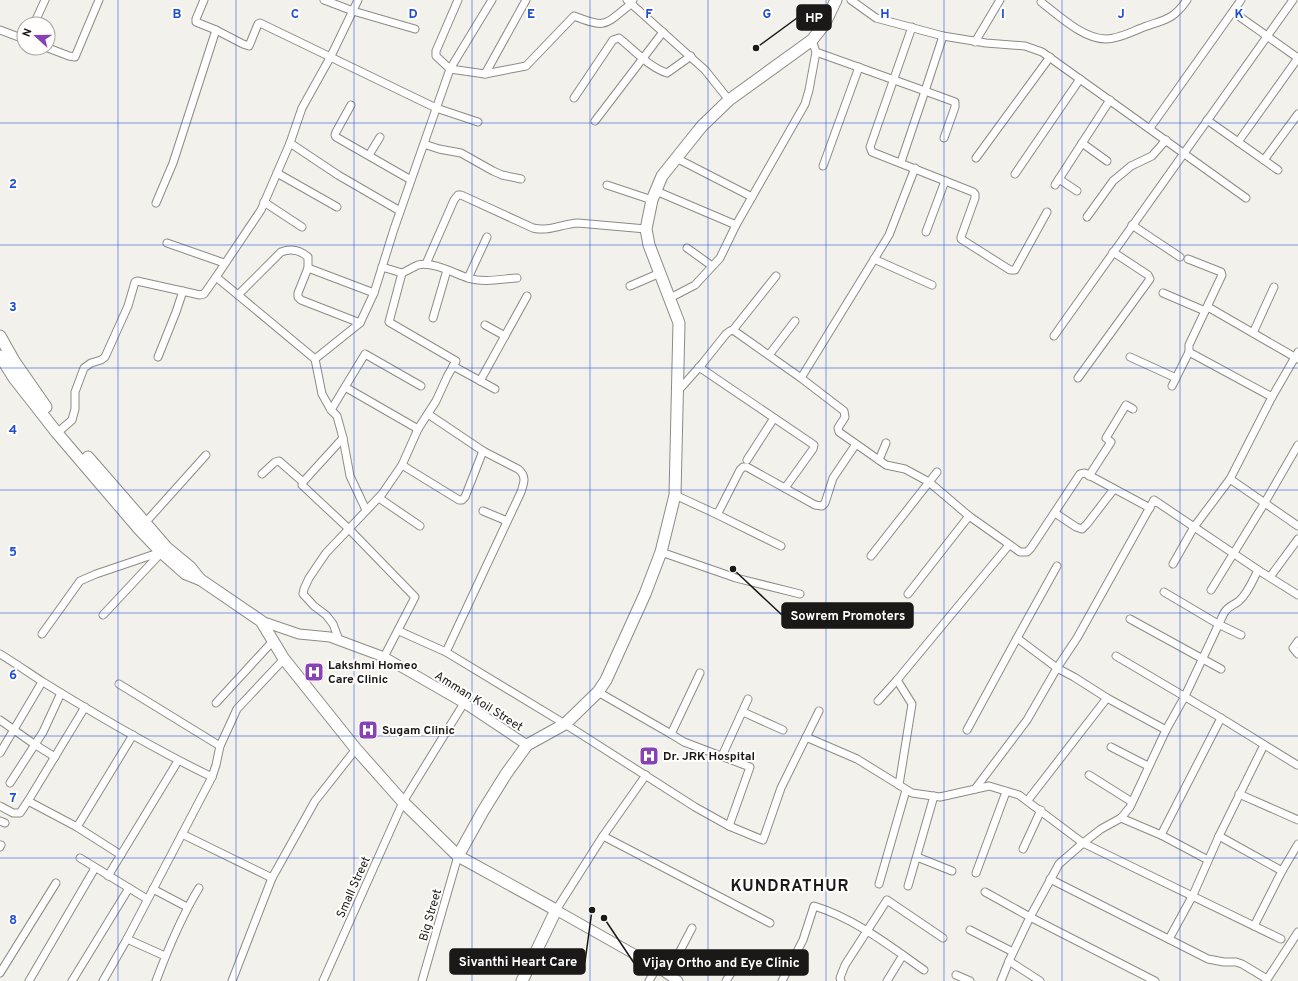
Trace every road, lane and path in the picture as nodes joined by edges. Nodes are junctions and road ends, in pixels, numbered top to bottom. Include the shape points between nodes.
1 (45, 0) edge
2 (99, 0) edge
3 (204, 0) edge
4 (324, 0) edge
5 (358, 0) edge
6 (458, 0) edge
7 (492, 0) edge
8 (526, 0) edge
9 (836, 0) edge
10 (851, 0) edge
11 (1000, 0) edge
12 (1048, 0) edge
13 (1187, 0) edge
14 (1242, 0) edge
15 (1293, 0) edge
16 (630, 1) edge
17 (1040, 1) edge
18 (353, 11) junction
19 (1233, 12) junction
20 (38, 16) edge
21 (912, 27) junction
22 (415, 29) dead end
23 (0, 30) edge
24 (216, 30) junction
25 (664, 32) junction
26 (16, 36) edge
27 (943, 36) junction
28 (1267, 37) junction
29 (812, 40) junction
30 (975, 42) junction
31 (56, 51) edge
32 (816, 52) junction
33 (331, 56) junction
34 (691, 56) junction
35 (1050, 57) junction
36 (643, 58) junction
37 (859, 67) junction
38 (450, 69) junction
39 (485, 74) junction
40 (893, 79) junction
41 (1080, 79) junction
42 (925, 91) junction
43 (574, 98) dead end
44 (729, 100) junction
45 (1110, 100) junction
46 (351, 105) dead end
47 (436, 108) junction
48 (1298, 114) edge
49 (1207, 120) junction
50 (595, 121) dead end
51 (478, 122) dead end
52 (1150, 128) junction
53 (380, 137) dead end
54 (944, 138) dead end
55 (1166, 140) junction
56 (1238, 142) junction
57 (290, 143) junction
58 (1082, 143) junction
59 (424, 144) junction
60 (1183, 153) junction
61 (369, 155) junction
62 (676, 158) junction
63 (976, 158) dead end
64 (1264, 160) junction
65 (1107, 161) dead end
66 (901, 162) junction
67 (823, 166) dead end
68 (915, 168) junction
69 (1278, 170) dead end
70 (277, 173) junction
71 (1015, 174) dead end
72 (522, 179) dead end
73 (411, 180) junction
74 (946, 181) junction
75 (607, 185) dead end
76 (1077, 191) dead end
77 (654, 196) junction
78 (752, 197) junction
79 (1246, 198) dead end
80 (264, 202) junction
81 (156, 203) dead end
82 (337, 207) dead end
83 (400, 211) junction
84 (1047, 212) dead end
85 (1087, 217) dead end
86 (736, 225) junction
87 (1132, 225) junction
88 (302, 228) dead end
89 (646, 229) junction
90 (926, 232) dead end
91 (487, 237) dead end
92 (167, 243) dead end
93 (687, 248) dead end
94 (1113, 252) junction
95 (1180, 257) dead end
96 (874, 259) junction
97 (1188, 259) dead end
98 (224, 263) junction
99 (426, 264) junction
100 (712, 266) junction
101 (382, 267) junction
102 (308, 268) junction
103 (447, 270) junction
104 (402, 273) junction
105 (660, 273) junction
106 (776, 276) dead end
107 (216, 277) junction
108 (468, 278) junction
109 (517, 278) dead end
110 (932, 285) dead end
111 (630, 286) dead end
112 (1274, 287) dead end
113 (183, 291) junction
114 (374, 293) junction
115 (1163, 293) dead end
116 (238, 295) junction
117 (527, 296) dead end
118 (670, 298) junction
119 (1207, 309) junction
120 (433, 318) dead end
121 (795, 321) dead end
122 (360, 323) junction
123 (485, 325) dead end
124 (733, 330) junction
125 (1253, 333) junction
126 (0, 336) edge
127 (505, 336) junction
128 (1054, 336) dead end
129 (1190, 352) junction
130 (0, 356) edge
131 (770, 356) junction
132 (1297, 356) edge
133 (158, 357) dead end
134 (1130, 357) dead end
135 (315, 359) junction
136 (453, 366) junction
137 (699, 367) junction
138 (801, 378) junction
139 (1078, 378) dead end
140 (1176, 378) junction
141 (480, 381) junction
142 (421, 386) dead end
143 (1172, 386) dead end
144 (345, 387) junction
145 (495, 389) dead end
146 (676, 393) junction
147 (1272, 397) junction
148 (1133, 409) dead end
149 (330, 410) junction
150 (428, 414) junction
151 (774, 418) junction
152 (418, 429) junction
153 (59, 431) junction
154 (343, 438) junction
155 (886, 443) dead end
156 (856, 444) junction
157 (1298, 445) edge
158 (483, 451) junction
159 (206, 455) dead end
160 (747, 460) dead end
161 (879, 460) junction
162 (402, 465) junction
163 (937, 472) dead end
164 (262, 474) dead end
165 (1089, 476) junction
166 (1230, 479) junction
167 (303, 482) junction
168 (929, 482) junction
169 (785, 488) junction
170 (1114, 488) junction
171 (675, 495) junction
172 (379, 498) junction
173 (1264, 504) junction
174 (1150, 508) junction
175 (366, 510) junction
176 (483, 511) dead end
177 (714, 513) junction
178 (1055, 513) junction
179 (970, 516) junction
180 (507, 521) junction
181 (145, 523) junction
182 (420, 526) dead end
183 (1194, 526) junction
184 (1298, 526) edge
185 (349, 529) junction
186 (1298, 539) edge
187 (1009, 545) junction
188 (781, 546) dead end
189 (164, 550) junction
190 (661, 552) junction
191 (1233, 553) junction
192 (870, 556) dead end
193 (1173, 564) dead end
194 (1057, 566) dead end
195 (1258, 570) junction
196 (1270, 577) junction
197 (1211, 590) dead end
198 (1164, 592) dead end
199 (800, 594) dead end
200 (908, 594) dead end
201 (1298, 595) edge
202 (103, 615) dead end
203 (1130, 619) dead end
204 (261, 621) junction
205 (1218, 624) junction
206 (399, 631) junction
207 (42, 634) dead end
208 (1241, 635) dead end
209 (1017, 638) junction
210 (339, 640) junction
211 (273, 641) junction
212 (1298, 641) edge
213 (446, 652) junction
214 (0, 654) edge
215 (1298, 654) edge
216 (1116, 656) dead end
217 (384, 657) junction
218 (284, 659) junction
219 (1202, 659) junction
220 (1057, 668) junction
221 (1221, 670) dead end
222 (700, 673) dead end
223 (897, 680) junction
224 (42, 682) junction
225 (119, 684) dead end
226 (598, 692) junction
227 (61, 693) junction
228 (1185, 696) junction
229 (1107, 698) junction
230 (748, 699) dead end
231 (878, 701) dead end
232 (216, 703) dead end
233 (464, 703) junction
234 (85, 707) junction
235 (819, 710) dead end
236 (742, 712) junction
237 (1221, 718) junction
238 (0, 720) edge
239 (565, 724) junction
240 (14, 730) junction
241 (784, 730) dead end
242 (967, 730) dead end
243 (1166, 730) junction
244 (671, 734) junction
245 (133, 735) junction
246 (806, 737) junction
247 (34, 744) junction
248 (527, 745) junction
249 (1264, 745) junction
250 (220, 746) junction
251 (1111, 746) dead end
252 (356, 749) junction
253 (0, 753) edge
254 (722, 756) junction
255 (55, 757) junction
256 (178, 761) junction
257 (1297, 765) edge
258 (1148, 766) junction
259 (646, 775) junction
260 (1089, 775) dead end
261 (212, 777) junction
262 (10, 783) dead end
263 (898, 785) junction
264 (975, 789) junction
265 (906, 790) junction
266 (1006, 792) junction
267 (1239, 794) junction
268 (934, 796) junction
269 (1028, 800) junction
270 (28, 801) junction
271 (403, 802) junction
272 (1132, 802) junction
273 (0, 806) edge
274 (1041, 810) junction
275 (1121, 818) junction
276 (1298, 820) edge
277 (729, 826) junction
278 (77, 827) junction
279 (182, 834) junction
280 (1161, 835) junction
281 (603, 836) junction
282 (1219, 836) junction
283 (1083, 843) junction
284 (1298, 844) edge
285 (1024, 849) dead end
286 (121, 855) junction
287 (458, 856) junction
288 (917, 857) junction
289 (80, 858) dead end
290 (1208, 860) junction
291 (95, 868) junction
292 (1282, 870) junction
293 (952, 871) dead end
294 (976, 873) dead end
295 (108, 876) junction
296 (272, 878) junction
297 (1050, 879) junction
298 (56, 883) dead end
299 (879, 884) dead end
300 (908, 886) dead end
301 (129, 888) junction
302 (199, 888) dead end
303 (153, 889) junction
304 (985, 892) dead end
305 (1193, 895) junction
306 (148, 900) junction
307 (187, 907) junction
308 (556, 910) junction
309 (1030, 917) junction
310 (770, 923) dead end
311 (1254, 926) junction
312 (692, 928) dead end
313 (970, 930) dead end
314 (868, 932) junction
315 (1298, 932) edge
316 (943, 938) dead end
317 (126, 939) junction
318 (1169, 939) junction
319 (1281, 939) dead end
320 (1013, 952) junction
321 (903, 955) junction
322 (165, 956) junction
323 (742, 956) dead end
324 (1009, 961) junction
325 (658, 967) junction
326 (924, 970) dead end
327 (0, 973) edge
328 (668, 974) junction
329 (956, 975) dead end
330 (1267, 980) edge
331 (29, 981) edge
332 (72, 981) edge
333 (103, 981) edge
334 (156, 981) edge
335 (232, 981) edge
336 (323, 981) edge
337 (422, 981) edge
338 (522, 981) edge
339 (649, 981) edge
340 (678, 981) edge
341 (726, 981) edge
342 (782, 981) edge
343 (842, 981) edge
344 (887, 981) edge
345 (970, 981) edge
346 (1001, 981) edge
347 (1040, 981) edge
348 (1155, 981) edge

1 - 20 street
2 - 31 street via 75,57
3 - 24 street via 196,22
4 - 18 street
5 - 18 street
6 - 38 street via 436,51 438,58
7 - 38 street
8 - 39 street
9 - 29 main road via 824,25
10 - 21 street via 876,18
11 - 30 street
12 - 17 street
13 - 17 street via 1172,17 1107,39 1092,37
14 - 19 street
15 - 28 street
16 - 25 street
16 - 39 street via 606,24 597,25 574,16 526,66
18 - 22 street
18 - 33 street
19 - 28 street
19 - 52 street
21 - 27 street
21 - 40 street
23 - 26 street
24 - 33 street via 249,46 260,23
24 - 81 street via 173,163
25 - 34 street
25 - 36 street
27 - 30 street
27 - 42 street
28 - 49 street
28 - 56 street via 1298,58
29 - 32 street
29 - 44 main road
30 - 35 street via 1025,46
32 - 37 street
32 - 78 street via 805,104
33 - 47 street
33 - 57 street via 302,108
34 - 36 street via 667,73
34 - 44 street
35 - 41 street
35 - 63 street
36 - 43 street via 619,38 613,40
36 - 50 street
37 - 40 street
37 - 67 street
38 - 39 street
38 - 47 street
40 - 42 street
40 - 66 street via 870,147 872,152
41 - 45 street
41 - 71 street
42 - 54 street via 955,102
42 - 66 street
44 - 62 main road via 702,126
45 - 52 street
45 - 58 street
46 - 61 street via 335,134 336,137
47 - 51 street
47 - 59 street
48 - 64 street
49 - 56 street
49 - 60 street
52 - 55 street
53 - 61 street
55 - 60 street
55 - 85 street via 1152,156 1131,166 1114,181
56 - 64 street
57 - 70 street
57 - 83 street
58 - 65 street
58 - 76 street via 1057,182
59 - 72 street via 461,152 502,175
59 - 73 street
60 - 79 street
60 - 87 street
61 - 73 street
62 - 77 main road via 662,176
62 - 78 street
64 - 69 street
66 - 68 street
68 - 74 street
68 - 96 street via 888,235
70 - 80 street
70 - 82 street
73 - 83 street
74 - 84 street via 975,194 961,239 1012,271 1015,270
74 - 90 street
75 - 77 street
77 - 86 street
77 - 89 main road
78 - 86 street
80 - 88 street
80 - 98 street
83 - 101 street
86 - 100 street via 720,258
87 - 94 street
87 - 95 street
89 - 99 street via 578,223 541,230 458,195
89 - 105 main road
91 - 108 street
92 - 98 street
93 - 100 street
94 - 128 street
94 - 139 street via 1150,279
96 - 110 street
96 - 138 street
97 - 119 street via 1222,273
98 - 107 street
99 - 103 street
99 - 104 street
100 - 118 street via 695,285
101 - 104 street
101 - 114 street
102 - 114 street
102 - 116 street via 308,257 305,254 290,249 281,252
102 - 122 street via 298,297
103 - 108 street
103 - 120 street
104 - 136 street via 389,322 456,361
105 - 111 street
105 - 118 main road
106 - 124 street
107 - 113 street via 204,294
107 - 116 street
108 - 109 street
112 - 125 street
113 - 133 street
113 - 153 street via 135,282 128,306 105,357 84,368 76,392 72,420
114 - 122 street
115 - 119 street
116 - 135 street
117 - 127 street
118 - 146 main road via 679,323
119 - 125 street
119 - 129 street via 1189,346
121 - 131 street
122 - 135 street
123 - 127 street
124 - 131 street
124 - 137 street via 726,334
125 - 132 street
126 - 153 main road
127 - 141 street
129 - 140 street
129 - 147 street
130 - 153 main road via 14,378
131 - 138 street
132 - 147 street
134 - 140 street
135 - 149 street via 322,394
136 - 141 street
136 - 150 street
137 - 146 street
137 - 151 street
138 - 156 street via 844,412 845,416 838,430
140 - 143 street
141 - 145 street
142 - 144 street via 365,354
144 - 149 street
144 - 152 street
146 - 171 main road
147 - 166 street
148 - 165 street via 1126,405 1106,438 1111,442
149 - 154 street via 337,416
150 - 152 street
150 - 158 street
151 - 160 street
151 - 169 street via 814,445
152 - 162 street
153 - 181 main road
153 - 189 main road via 139,529
154 - 167 street
154 - 175 street via 350,476
155 - 161 street
156 - 161 street
156 - 169 street via 833,478 822,506 814,505
157 - 173 street
158 - 162 street via 462,500
158 - 180 street via 523,474 525,481
159 - 181 street
161 - 168 street via 886,465 905,469
162 - 172 street
163 - 168 street
164 - 167 street via 279,461
165 - 170 street
165 - 178 street via 1085,473 1080,474
166 - 173 street
166 - 183 street
167 - 185 street via 302,485
168 - 179 street
168 - 192 street
169 - 177 street via 743,467 720,511
170 - 174 street
170 - 178 street via 1082,529
171 - 177 street
171 - 190 main road
172 - 175 street
172 - 182 street
173 - 184 street
173 - 191 street
174 - 183 street via 1154,500
174 - 220 street via 1077,638
175 - 185 street
176 - 180 street
177 - 188 street
178 - 187 street via 1027,552 1020,552
179 - 187 street
179 - 200 street
180 - 213 street
181 - 189 main road
183 - 191 street
183 - 193 street
185 - 206 street via 415,597
185 - 210 street via 326,553 309,578 303,594 326,615 333,624
186 - 196 street
187 - 223 street
189 - 202 street
189 - 204 main road via 186,574 201,580
189 - 207 street via 80,581
190 - 199 street via 736,578
190 - 226 main road via 645,594 606,680
191 - 195 street
191 - 197 street
194 - 209 street
195 - 196 street
195 - 205 street via 1243,595 1228,607
196 - 201 street
198 - 205 street
203 - 219 street
204 - 210 street, Amman Koil Street via 299,634
204 - 211 main road
205 - 208 street
205 - 219 street
206 - 213 street
206 - 217 street
209 - 220 street
209 - 242 street
210 - 217 street, Amman Koil Street
211 - 218 main road
211 - 232 street
212 - 215 street via 1294,648
213 - 239 street
214 - 224 street
216 - 228 street
217 - 233 street, Amman Koil Street
218 - 250 street via 237,709
218 - 252 main road
219 - 221 street
219 - 228 street
220 - 229 street
220 - 264 street via 1027,720
222 - 244 street
223 - 231 street
223 - 263 street via 912,704
224 - 227 street
224 - 240 street
225 - 250 street
226 - 239 main road
226 - 244 street
227 - 234 street
227 - 247 street via 43,732
228 - 237 street
228 - 243 street
229 - 243 street
229 - 269 street
230 - 236 street
233 - 248 street, Amman Koil Street
233 - 271 street, Small Street
234 - 245 street
234 - 255 street
235 - 246 street
236 - 241 street
236 - 254 street
237 - 249 street
237 - 280 street
238 - 240 street
239 - 248 main road
239 - 259 street
240 - 247 street
240 - 253 street
243 - 258 street
244 - 254 street via 684,742
245 - 256 street
245 - 278 street
246 - 263 street via 857,759
246 - 277 street via 781,788 763,840
247 - 255 street
247 - 262 street
248 - 287 main road via 498,786
249 - 257 street
249 - 267 street
250 - 261 street
251 - 258 street
252 - 271 main road
252 - 296 street via 315,801
254 - 277 street via 750,767
255 - 270 street
256 - 261 street
256 - 286 street
258 - 272 street
259 - 277 street
259 - 281 street
260 - 272 street
261 - 279 street
263 - 265 street
264 - 266 street via 989,786
264 - 268 street
265 - 268 street
265 - 299 street
266 - 269 street
266 - 294 street
267 - 276 street
267 - 282 street
268 - 288 street
269 - 274 street
270 - 273 street via 20,813
270 - 278 street
271 - 287 main road
271 - 336 street, Small Street
272 - 275 street
274 - 283 street
274 - 285 street
275 - 280 street
275 - 283 street
278 - 286 street
279 - 296 street
279 - 303 street
280 - 290 street
281 - 308 street
281 - 310 street
282 - 290 street
282 - 292 street
283 - 297 street via 1059,864
283 - 305 street
284 - 292 street
286 - 295 street
287 - 308 main road
287 - 337 street, Big Street
288 - 293 street
288 - 300 street
289 - 291 street
290 - 305 street
291 - 295 street
291 - 331 street
292 - 311 street
295 - 301 street
296 - 335 street
297 - 309 street
297 - 318 street
298 - 327 street
301 - 306 street
301 - 332 street
302 - 307 street
303 - 306 street
303 - 307 street
304 - 309 street
305 - 311 street
305 - 318 street
306 - 317 street
307 - 322 street
308 - 325 street
308 - 338 main road
309 - 320 street
309 - 348 street
311 - 319 street
312 - 328 street
313 - 320 street
314 - 316 street via 887,900
314 - 321 street
314 - 342 street via 831,911 814,906 803,940
314 - 343 street via 845,965 840,978
315 - 330 street
317 - 322 street
317 - 333 street
318 - 330 street via 1208,959 1242,964
320 - 324 street
321 - 326 street
321 - 344 street
322 - 334 street
323 - 341 street
324 - 346 street
324 - 347 street
325 - 328 street
325 - 339 street
328 - 340 street
329 - 345 street

